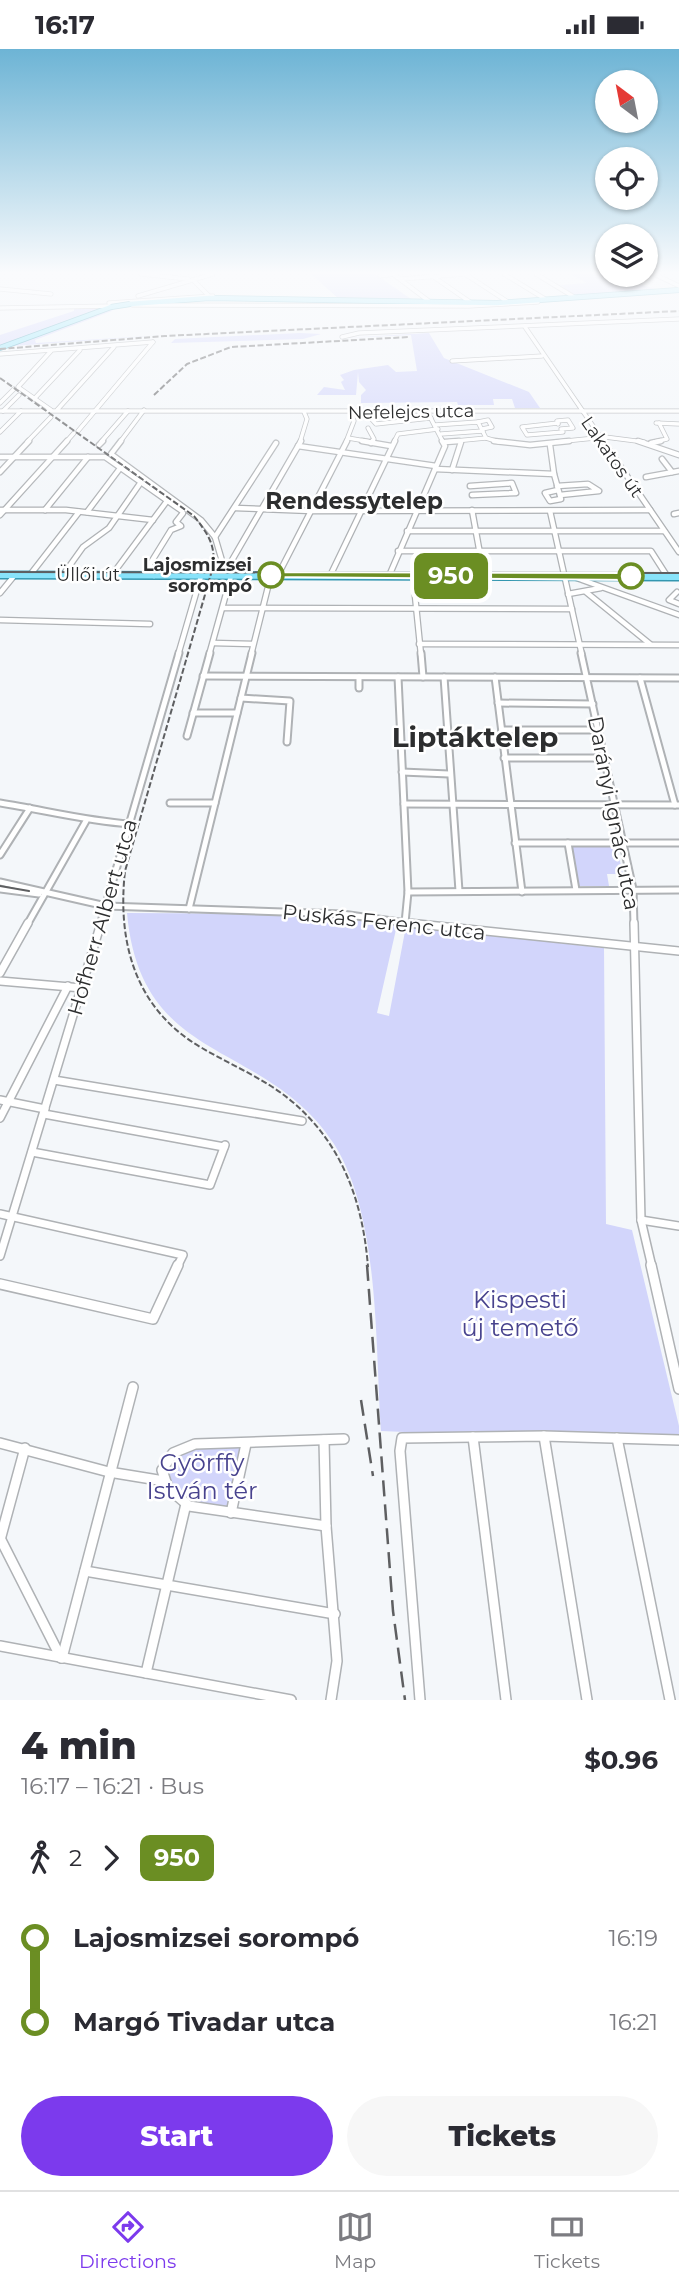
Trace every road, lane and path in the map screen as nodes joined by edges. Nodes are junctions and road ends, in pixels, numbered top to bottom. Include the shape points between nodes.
1 (35, 351) edge
2 (51, 351) dead end
3 (79, 351) edge
4 (110, 351) edge
5 (146, 351) edge
6 (539, 351) edge
7 (0, 354) edge
8 (542, 356) junction
9 (452, 361) dead end
10 (16, 388) junction
11 (19, 395) dead end
12 (34, 398) junction
13 (0, 403) edge
14 (51, 410) junction
15 (57, 410) junction
16 (1, 411) edge
17 (21, 411) junction
18 (96, 411) junction
19 (128, 411) junction
20 (144, 411) junction
21 (427, 411) junction
22 (581, 411) junction
23 (679, 411) edge
24 (304, 412) junction
25 (352, 413) junction
26 (366, 413) junction
27 (51, 417) dead end
28 (431, 418) junction
29 (478, 422) junction
30 (557, 422) junction
31 (679, 424) edge
32 (380, 430) dead end
33 (438, 430) junction
34 (482, 430) junction
35 (562, 430) junction
36 (0, 432) edge
37 (403, 436) dead end
38 (599, 437) junction
39 (348, 438) junction
40 (486, 438) junction
41 (568, 440) junction
42 (445, 442) junction
43 (461, 442) junction
44 (276, 443) dead end
45 (371, 443) junction
46 (649, 443) junction
47 (99, 445) dead end
48 (550, 445) junction
49 (298, 446) junction
50 (391, 446) junction
51 (341, 453) junction
52 (679, 454) edge
53 (108, 456) junction
54 (0, 457) edge
55 (14, 457) junction
56 (52, 457) junction
57 (88, 457) junction
58 (662, 459) dead end
59 (386, 460) junction
60 (121, 467) junction
61 (436, 468) junction
62 (452, 470) junction
63 (467, 471) junction
64 (679, 471) edge
65 (0, 472) edge
66 (671, 472) junction
67 (554, 474) junction
68 (646, 477) dead end
69 (141, 482) junction
70 (470, 485) junction
71 (559, 492) junction
72 (597, 492) junction
73 (598, 499) dead end
74 (167, 501) junction
75 (235, 508) junction
76 (2, 510) edge
77 (45, 510) junction
78 (261, 510) junction
79 (418, 510) junction
80 (472, 510) junction
81 (650, 510) junction
82 (312, 511) junction
83 (362, 511) junction
84 (550, 511) junction
85 (79, 512) junction
86 (87, 512) junction
87 (0, 515) edge
88 (118, 516) junction
89 (153, 520) junction
90 (205, 525) junction
91 (222, 527) junction
92 (407, 531) junction
93 (475, 531) junction
94 (555, 531) junction
95 (664, 531) junction
96 (215, 537) junction
97 (398, 551) junction
98 (478, 552) junction
99 (560, 552) junction
100 (679, 552) edge
101 (226, 574) junction
102 (0, 575) edge
103 (30, 575) junction
104 (63, 575) junction
105 (112, 575) junction
106 (274, 575) junction
107 (14, 576) junction
108 (154, 576) junction
109 (201, 576) junction
110 (330, 576) junction
111 (389, 576) junction
112 (413, 576) junction
113 (484, 576) junction
114 (569, 576) junction
115 (667, 576) junction
116 (679, 577) edge
117 (582, 578) junction
118 (601, 587) junction
119 (586, 592) junction
120 (0, 593) edge
121 (568, 594) junction
122 (677, 596) edge
123 (679, 604) edge
124 (223, 608) junction
125 (264, 608) junction
126 (416, 609) junction
127 (572, 609) junction
128 (679, 615) edge
129 (0, 620) edge
130 (150, 624) dead end
131 (213, 643) junction
132 (253, 643) junction
133 (419, 644) junction
134 (650, 644) junction
135 (579, 645) junction
136 (679, 645) edge
137 (203, 676) junction
138 (246, 677) junction
139 (359, 677) junction
140 (398, 677) junction
141 (423, 677) junction
142 (444, 677) junction
143 (495, 677) junction
144 (587, 678) junction
145 (640, 678) junction
146 (679, 678) edge
147 (359, 688) dead end
148 (241, 698) junction
149 (498, 703) junction
150 (593, 703) junction
151 (193, 713) junction
152 (237, 713) junction
153 (502, 730) junction
154 (599, 730) junction
155 (187, 736) dead end
156 (287, 742) dead end
157 (504, 758) junction
158 (605, 758) junction
159 (402, 772) junction
160 (449, 774) junction
161 (0, 803) edge
162 (170, 803) dead end
163 (215, 803) junction
164 (404, 804) junction
165 (451, 804) junction
166 (510, 804) junction
167 (615, 804) junction
168 (677, 805) edge
169 (30, 808) junction
170 (86, 821) junction
171 (130, 824) junction
172 (515, 843) junction
173 (568, 843) junction
174 (623, 843) junction
175 (679, 843) edge
176 (0, 855) edge
177 (0, 882) edge
178 (0, 889) edge
179 (633, 889) junction
180 (576, 890) junction
181 (679, 890) edge
182 (459, 891) junction
183 (408, 892) junction
184 (522, 893) junction
185 (45, 894) junction
186 (106, 906) junction
187 (189, 909) junction
188 (405, 923) junction
189 (637, 947) junction
190 (679, 951) edge
191 (0, 973) edge
192 (0, 981) edge
193 (68, 986) junction
194 (82, 988) junction
195 (54, 1080) junction
196 (4, 1101) edge
197 (44, 1112) junction
198 (0, 1118) edge
199 (302, 1121) dead end
200 (32, 1152) junction
201 (0, 1214) edge
202 (12, 1217) junction
203 (641, 1220) junction
204 (679, 1226) edge
205 (0, 1256) edge
206 (0, 1284) edge
207 (133, 1387) dead end
208 (679, 1389) edge
209 (544, 1436) junction
210 (473, 1437) junction
211 (344, 1439) dead end
212 (617, 1439) junction
213 (324, 1440) junction
214 (679, 1440) edge
215 (0, 1443) edge
216 (246, 1444) junction
217 (24, 1448) junction
218 (110, 1472) junction
219 (164, 1481) junction
220 (186, 1504) junction
221 (231, 1513) junction
222 (326, 1526) junction
223 (0, 1539) edge
224 (85, 1571) junction
225 (167, 1586) junction
226 (335, 1614) junction
227 (0, 1646) edge
228 (62, 1658) junction
229 (146, 1673) junction
230 (290, 1700) edge
231 (331, 1700) edge
232 (420, 1700) edge
233 (506, 1700) edge
234 (587, 1700) edge
235 (670, 1700) edge

1 - 7 street
2 - 10 street
3 - 12 street
4 - 15 street
5 - 18 street
6 - 8 street, Lakatos út
8 - 9 street
8 - 22 street, Lakatos út
10 - 12 street
10 - 13 street
11 - 16 street
12 - 14 street
14 - 15 street, Nefelejcs utca
14 - 17 street, Nefelejcs utca
15 - 18 street, Nefelejcs utca
16 - 17 street, Nefelejcs utca
17 - 36 street
18 - 19 street, Nefelejcs utca
18 - 56 street
19 - 20 street, Nefelejcs utca
19 - 47 street
20 - 24 street, Nefelejcs utca
20 - 53 street
21 - 22 street, Nefelejcs utca
21 - 26 street, Nefelejcs utca
21 - 28 street
22 - 23 street, Nefelejcs utca
22 - 38 street, Lakatos út
24 - 25 street, Nefelejcs utca
24 - 49 street via 307,419
25 - 26 street, Nefelejcs utca
25 - 39 street via 354,424
26 - 28 street via 376,424
27 - 55 street
28 - 33 street
29 - 33 street
29 - 34 street
29 - 34 street via 488,420 492,428
30 - 35 street
30 - 35 street via 568,420 573,428
30 - 35 street via 522,426 527,435
31 - 46 street via 657,423 667,439
32 - 45 street via 370,430
33 - 34 street
33 - 37 street
33 - 42 street
33 - 50 street via 400,433
34 - 40 street
35 - 41 street
38 - 41 street
38 - 46 street
38 - 81 street, Lakatos út
39 - 45 street
39 - 51 street
40 - 43 street
40 - 48 street via 496,443
41 - 48 street
42 - 43 street
42 - 61 street
43 - 62 street
44 - 75 street
45 - 50 street
46 - 52 street
48 - 67 street
49 - 51 street
49 - 78 street
50 - 59 street
51 - 59 street
51 - 82 street
53 - 57 street
53 - 60 street
53 - 90 street
54 - 55 street
55 - 56 street
55 - 65 street
56 - 57 street
56 - 76 street
57 - 77 street
58 - 66 street
59 - 61 street
59 - 83 street
60 - 69 street
60 - 86 street
61 - 62 street
61 - 79 street
62 - 63 street
63 - 67 street
63 - 70 street
64 - 66 street
66 - 68 street
67 - 71 street
69 - 74 street
69 - 88 street
70 - 70 street via 512,483 516,493 472,497
71 - 72 street
71 - 72 street via 588,484
72 - 73 street
74 - 89 street
74 - 108 street via 182,512 176,522 181,526 171,530 150,564
75 - 78 street
75 - 91 street
76 - 77 street
76 - 87 street
77 - 85 street
78 - 82 street
78 - 101 street
79 - 80 street
79 - 83 street
79 - 92 street
80 - 84 street
80 - 93 street
81 - 84 street
81 - 95 street, Lakatos út
82 - 83 street
82 - 106 street
83 - 110 street
84 - 94 street, Darányi Ignác utca
85 - 86 street
85 - 103 street
86 - 88 street
88 - 89 street
88 - 104 street via 83,547
89 - 105 street
90 - 91 street
90 - 96 street
91 - 96 street
92 - 93 street
92 - 97 street
93 - 94 street
93 - 98 street
94 - 95 street
94 - 99 street, Darányi Ignác utca
95 - 100 street, Lakatos út
96 - 101 street
97 - 98 street
97 - 111 street
98 - 99 street
98 - 113 street
99 - 114 street, Darányi Ignác utca
99 - 115 street via 651,551
101 - 106 main road, Üllői út
101 - 109 main road, Üllői út
101 - 124 street
102 - 107 main road, Üllői út
103 - 104 main road, Üllői út
103 - 107 main road, Üllői út
104 - 105 main road, Üllői út
105 - 108 main road, Üllői út
106 - 110 main road, Üllői út
106 - 125 street
107 - 120 street
108 - 109 main road, Üllői út
109 - 171 street, Hofherr Albert utca
110 - 111 main road, Üllői út
111 - 112 main road, Üllői út
112 - 113 main road, Üllői út
112 - 126 street
113 - 114 main road, Üllői út
114 - 117 main road, Üllői út
114 - 121 street, Darányi Ignác utca
115 - 116 main road, Üllői út
115 - 117 main road, Üllői út
117 - 118 street
118 - 119 street
118 - 128 street
119 - 121 street
119 - 134 street
121 - 127 street, Darányi Ignác utca
122 - 123 street via 668,600
124 - 125 street
124 - 131 street
125 - 126 street
125 - 132 street
126 - 127 street
126 - 133 street
127 - 135 street, Darányi Ignác utca
129 - 130 street
131 - 132 street
131 - 137 street
132 - 138 street
133 - 135 street
133 - 141 street
134 - 135 street
134 - 136 street
135 - 144 street, Darányi Ignác utca
137 - 138 street
137 - 151 street
138 - 139 street
138 - 148 street
139 - 140 street
139 - 147 street
140 - 141 street
140 - 159 street
141 - 142 street
142 - 143 street
142 - 160 street
143 - 144 street
143 - 149 street
144 - 145 street
144 - 150 street, Darányi Ignác utca
145 - 146 street
145 - 168 street
148 - 152 street
148 - 156 street via 290,701
149 - 150 street
149 - 153 street
150 - 154 street, Darányi Ignác utca
151 - 152 street
151 - 155 street
152 - 163 street
153 - 154 street
153 - 157 street
154 - 158 street, Darányi Ignác utca
157 - 158 street
157 - 166 street
158 - 167 street, Darányi Ignác utca
159 - 160 street
159 - 164 street
160 - 165 street
161 - 169 street
162 - 163 street
163 - 187 street
164 - 165 street
164 - 183 street
165 - 166 street
165 - 182 street
166 - 167 street
166 - 172 street
167 - 168 street
167 - 174 street, Darányi Ignác utca
169 - 170 street
169 - 176 street
170 - 171 street
170 - 185 street
171 - 186 street, Hofherr Albert utca
172 - 173 street
172 - 184 street
173 - 174 street
173 - 180 street
174 - 175 street
174 - 179 street, Darányi Ignác utca
177 - 185 street
178 - 185 street
179 - 180 street
179 - 181 street
179 - 189 street, Darányi Ignác utca
180 - 184 street
182 - 183 street
182 - 184 street
183 - 188 street
185 - 186 street, Puskás Ferenc utca
185 - 191 street
186 - 187 street, Puskás Ferenc utca
186 - 194 street, Hofherr Albert utca
187 - 188 street, Puskás Ferenc utca via 318,912
188 - 189 street, Puskás Ferenc utca
189 - 190 street, Puskás Ferenc utca
189 - 203 street, Darányi Ignác utca
192 - 193 street
193 - 194 street
193 - 196 street
194 - 195 street, Hofherr Albert utca
195 - 197 street, Hofherr Albert utca
195 - 199 street
196 - 197 street
196 - 198 street
197 - 200 street, Hofherr Albert utca
197 - 200 street via 225,1146 210,1185
200 - 202 street, Hofherr Albert utca
201 - 202 street
202 - 205 street, Hofherr Albert utca
202 - 206 street via 183,1255 153,1319
203 - 204 street
203 - 208 street, Darányi Ignác utca
207 - 218 street
209 - 210 street
209 - 212 street
209 - 234 street
210 - 232 street via 402,1439
210 - 233 street
211 - 213 street
212 - 214 street
212 - 235 street
213 - 216 street
213 - 222 street
215 - 217 street
216 - 219 street via 184,1447 165,1463
216 - 221 street
217 - 218 street
217 - 223 street
218 - 219 street
218 - 224 street
219 - 220 street
220 - 221 street
220 - 225 street
221 - 222 street
222 - 226 street
223 - 228 street
224 - 225 street
224 - 228 street
225 - 226 street
225 - 229 street
226 - 231 street via 337,1661
227 - 228 street
228 - 229 street
229 - 230 street

